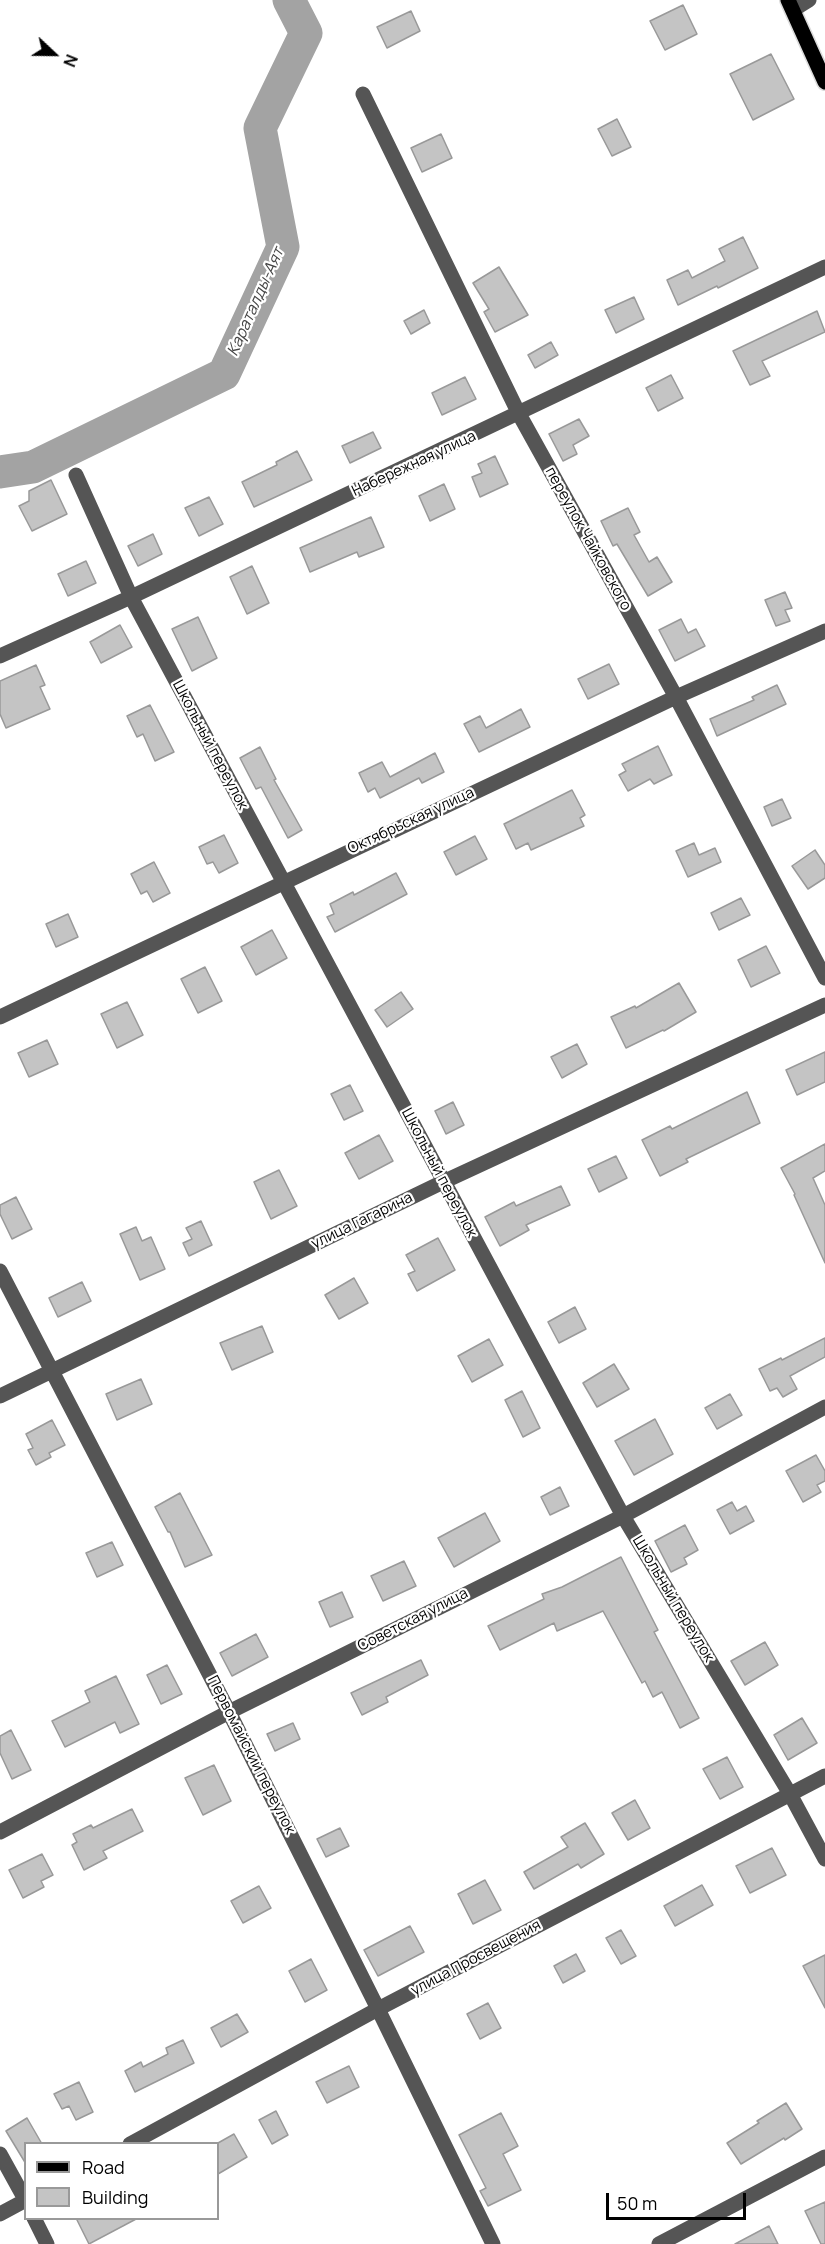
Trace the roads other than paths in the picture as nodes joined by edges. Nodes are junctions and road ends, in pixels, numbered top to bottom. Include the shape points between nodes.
1 (809, 0) edge
2 (790, 5) edge
3 (825, 82) edge
4 (363, 94) dead end
5 (825, 257) edge
6 (820, 269) edge
7 (519, 414) junction
8 (76, 475) dead end
9 (131, 597) junction
10 (825, 631) edge
11 (0, 656) edge
12 (676, 697) junction
13 (283, 882) junction
14 (825, 978) edge
15 (825, 1005) edge
16 (0, 1017) edge
17 (443, 1182) junction
18 (0, 1271) edge
19 (52, 1370) junction
20 (0, 1396) edge
21 (825, 1407) edge
22 (623, 1516) junction
23 (229, 1712) junction
24 (825, 1776) edge
25 (790, 1794) junction
26 (0, 1832) edge
27 (825, 1859) edge
28 (378, 2009) junction
29 (134, 2142) edge
30 (0, 2154) edge
31 (825, 2157) edge
32 (24, 2199) edge
33 (24, 2202) edge
34 (0, 2214) edge
35 (35, 2220) edge
36 (47, 2244) edge
37 (493, 2244) edge
38 (659, 2244) edge

1 - 2 street
2 - 3 main road
4 - 7 street, переулок Чайковского
5 - 6 street
6 - 7 street, Набережная улица
7 - 9 street, Набережная улица
7 - 12 street, переулок Чайковского
8 - 9 street, Школьный переулок
9 - 11 street, Набережная улица
9 - 13 street, Школьный переулок
10 - 12 street, Октябрьская улица
12 - 13 street, Октябрьская улица
12 - 14 street, переулок Чайковского
13 - 16 street, Октябрьская улица
13 - 17 street, Школьный переулок
15 - 17 street, улица Гагарина
17 - 19 street, улица Гагарина
17 - 22 street, Школьный переулок
18 - 19 street, Первомайский переулок
19 - 20 street, улица Гагарина
19 - 23 street, Первомайский переулок
21 - 22 street, Советская улица
22 - 23 street, Советская улица
22 - 25 street, Школьный переулок
23 - 26 street, Советская улица
23 - 28 street, Первомайский переулок
24 - 25 street, улица Просвещения
25 - 27 street, Школьный переулок
25 - 28 street, улица Просвещения
28 - 29 street, улица Просвещения
28 - 37 street, Первомайский переулок
30 - 32 street
31 - 38 street
33 - 34 street
35 - 36 street

